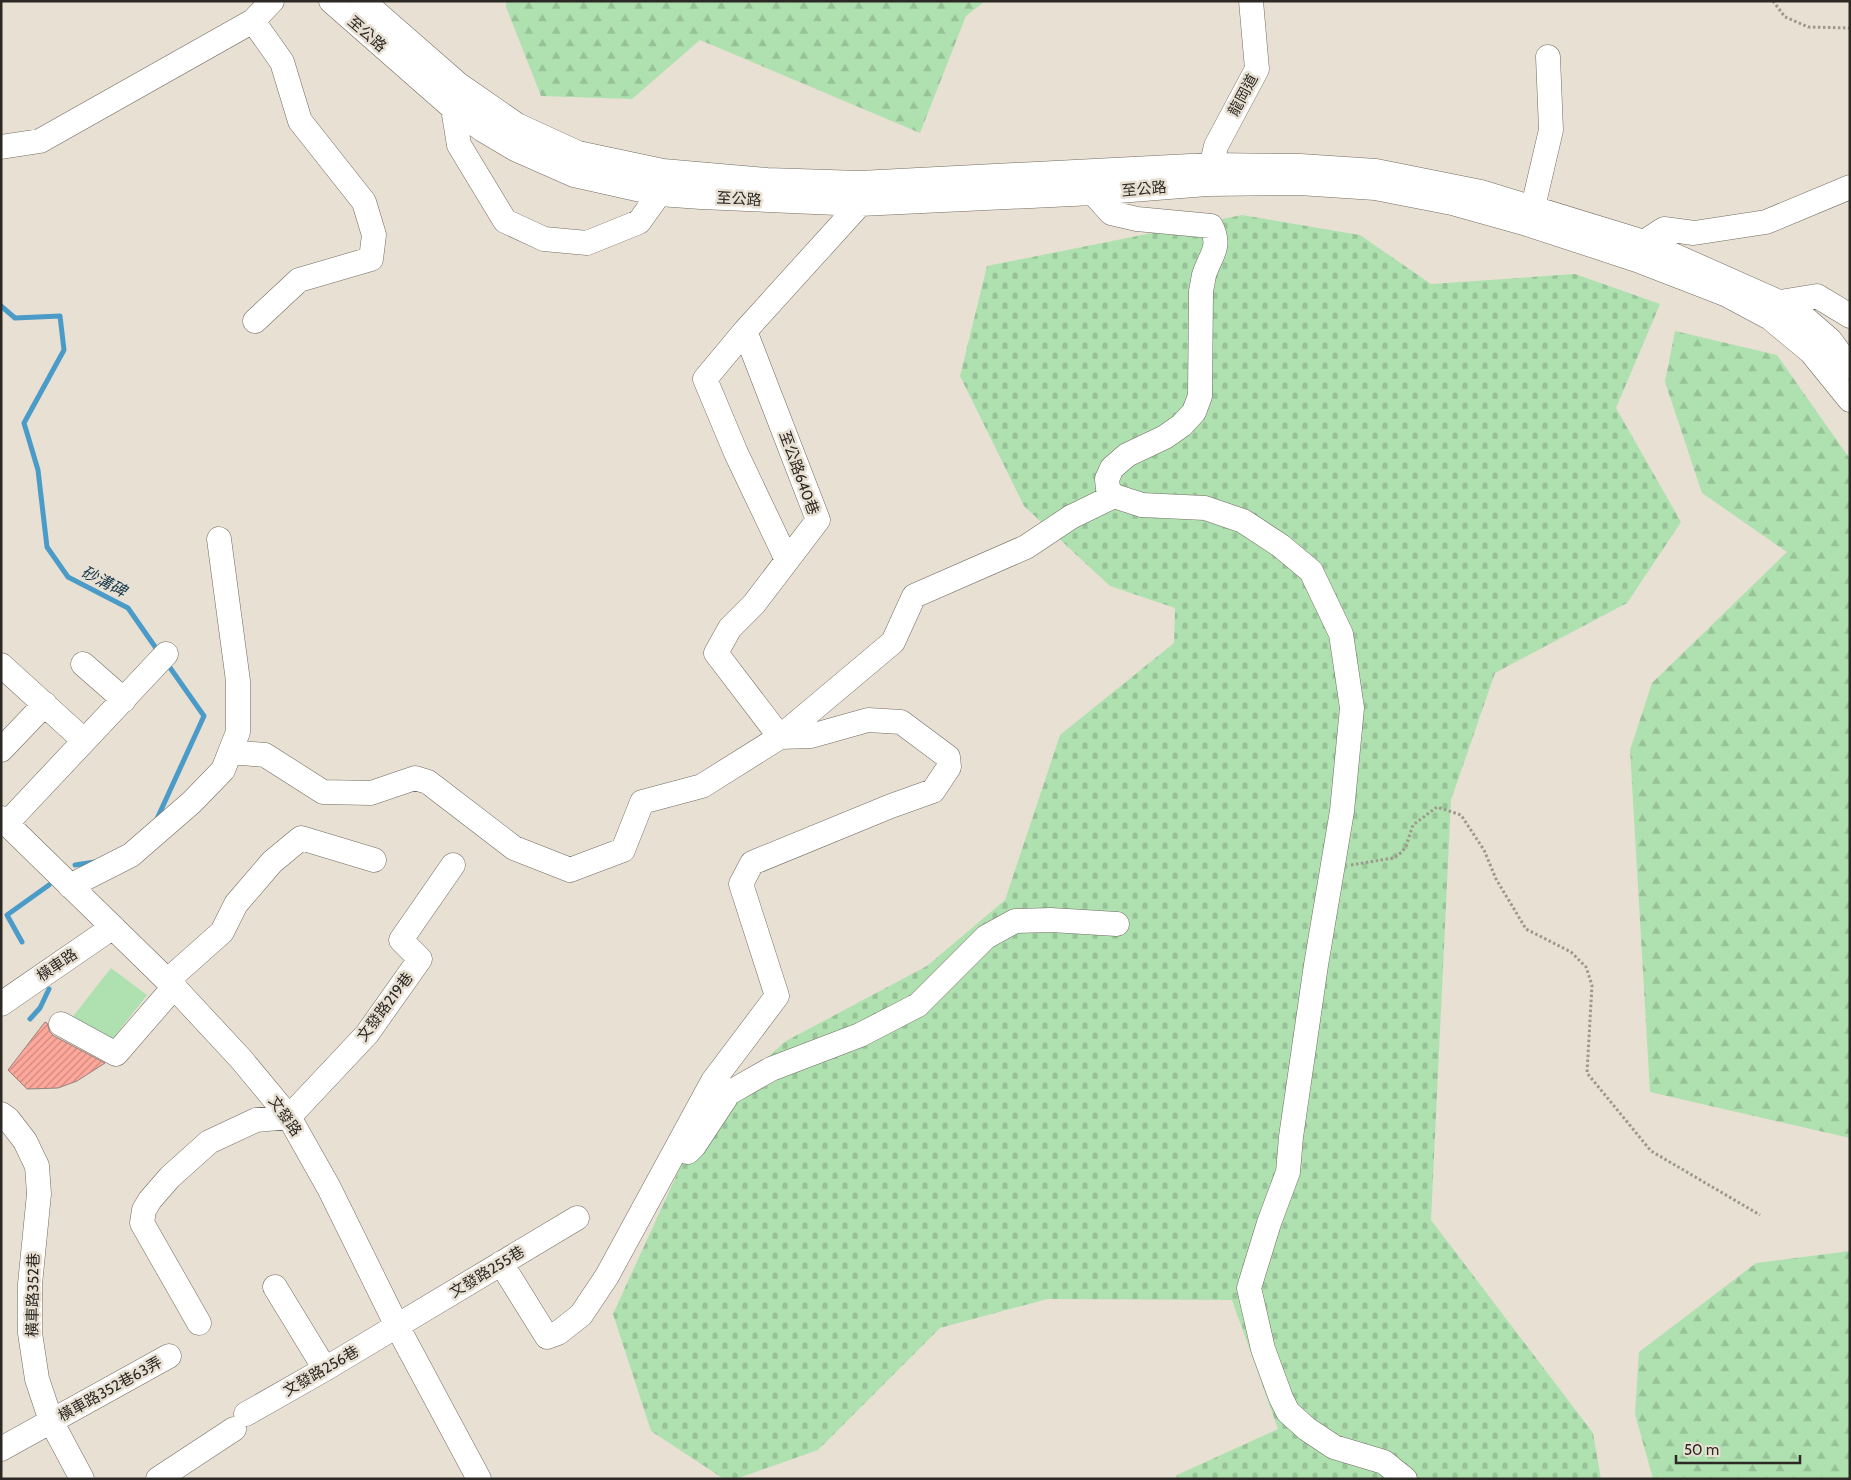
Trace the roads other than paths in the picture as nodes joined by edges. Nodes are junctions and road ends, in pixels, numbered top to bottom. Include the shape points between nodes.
1 (272, 1) edge
2 (331, 1) edge
3 (363, 1) edge
4 (1251, 1) edge
5 (253, 21) junction
6 (1548, 57) dead end
7 (453, 108) junction
8 (1, 147) edge
9 (1209, 175) junction
10 (661, 182) junction
11 (1094, 182) junction
12 (1850, 187) edge
13 (860, 193) junction
14 (1530, 216) junction
15 (1640, 251) junction
16 (1779, 302) junction
17 (1756, 309) junction
18 (1850, 316) edge
19 (255, 321) dead end
20 (745, 330) junction
21 (1850, 367) edge
22 (1850, 400) edge
23 (1114, 496) junction
24 (219, 539) dead end
25 (787, 560) junction
26 (166, 654) dead end
27 (82, 664) dead end
28 (1, 665) edge
29 (124, 700) junction
30 (45, 704) junction
31 (78, 735) dead end
32 (780, 737) junction
33 (1, 750) edge
34 (230, 752) junction
35 (6, 830) edge
36 (374, 860) dead end
37 (453, 865) dead end
38 (70, 886) junction
39 (1117, 924) dead end
40 (113, 927) junction
41 (171, 984) junction
42 (1, 1004) edge
43 (61, 1024) dead end
44 (1, 1114) edge
45 (289, 1117) junction
46 (660, 1179) junction
47 (577, 1218) dead end
48 (501, 1263) junction
49 (275, 1287) dead end
50 (199, 1323) dead end
51 (397, 1326) junction
52 (168, 1356) dead end
53 (325, 1369) junction
54 (51, 1421) junction
55 (1, 1449) edge
56 (82, 1479) edge
57 (158, 1479) edge
58 (479, 1479) edge
59 (1405, 1479) edge

1 - 5 street
2 - 7 street, 至公路
3 - 10 street, 至公路 via 458,84 517,125 578,152
4 - 9 street, 龍岡道 via 1257,69 1216,146
5 - 8 street via 40,141
5 - 19 street via 282,62 300,121 364,202 374,235 371,259 299,280
6 - 14 street via 1551,130
7 - 10 street, 至公路 via 515,149 574,175
7 - 10 street via 459,145 505,221 544,239 587,243 639,222
9 - 11 street, 至公路
9 - 14 street, 至公路 via 1300,166 1376,171 1481,192
10 - 13 street, 至公路 via 710,198
11 - 13 street, 至公路
11 - 23 street via 1110,213 1137,219 1211,226 1216,236 1216,248 1201,292 1200,396 1194,412 1165,437 1127,455 1112,468 1107,479 1108,489
12 - 15 street via 1766,222 1694,233 1664,229
13 - 20 street
14 - 15 street, 至公路
15 - 16 street
15 - 17 street
16 - 17 street
16 - 18 street via 1818,296
16 - 21 street via 1798,313 1830,340
17 - 22 street via 1811,352
20 - 25 street, 至公路640巷 via 818,520
20 - 25 street via 705,379
23 - 32 street via 1071,517 1026,547 914,596 893,642
23 - 59 street via 1142,505 1205,508 1243,521 1311,570 1341,634 1352,708 1342,811 1302,1060 1288,1172 1249,1288 1263,1350 1288,1412 1334,1447 1384,1462
24 - 34 street via 238,681 238,732
25 - 32 street, 至公路640巷 via 754,604 730,628 716,653
26 - 29 street
27 - 29 street
28 - 30 street
29 - 35 street
30 - 31 street
30 - 33 street
32 - 34 street via 702,786 642,802 623,850 570,870 514,848 428,782 415,778 371,793 323,792 264,755
32 - 46 street via 811,736 868,720 901,722 948,757 949,767 933,791 752,863 741,884 777,996 712,1080
34 - 38 street via 223,770 131,855
35 - 38 street, 文發路
36 - 41 street via 301,838 272,862 236,904 222,932
37 - 45 street, 文發路219巷 via 401,940 420,960 367,1034
38 - 40 street, 文發路
39 - 46 street via 1015,921 986,937 918,1005 860,1035 771,1069 729,1093 694,1146
40 - 41 street, 文發路
40 - 42 street, 橫車路
41 - 43 street via 116,1054
41 - 45 street, 文發路 via 241,1059
44 - 54 street, 橫車路352巷 via 25,1140 37,1166 39,1194 30,1284 30,1333 37,1379
45 - 50 street via 256,1120 209,1142 170,1177 144,1210 142,1223
45 - 51 street, 文發路 via 329,1188
46 - 48 street via 607,1276 581,1315 558,1333 547,1337
47 - 48 street, 文發路255巷
48 - 51 street, 文發路255巷
49 - 53 street
51 - 53 street, 文發路256巷
51 - 58 street, 文發路
52 - 54 street, 橫車路352巷63弄
53 - 57 street, 文發路256巷
54 - 55 street, 橫車路352巷63弄
54 - 56 street, 橫車路352巷

